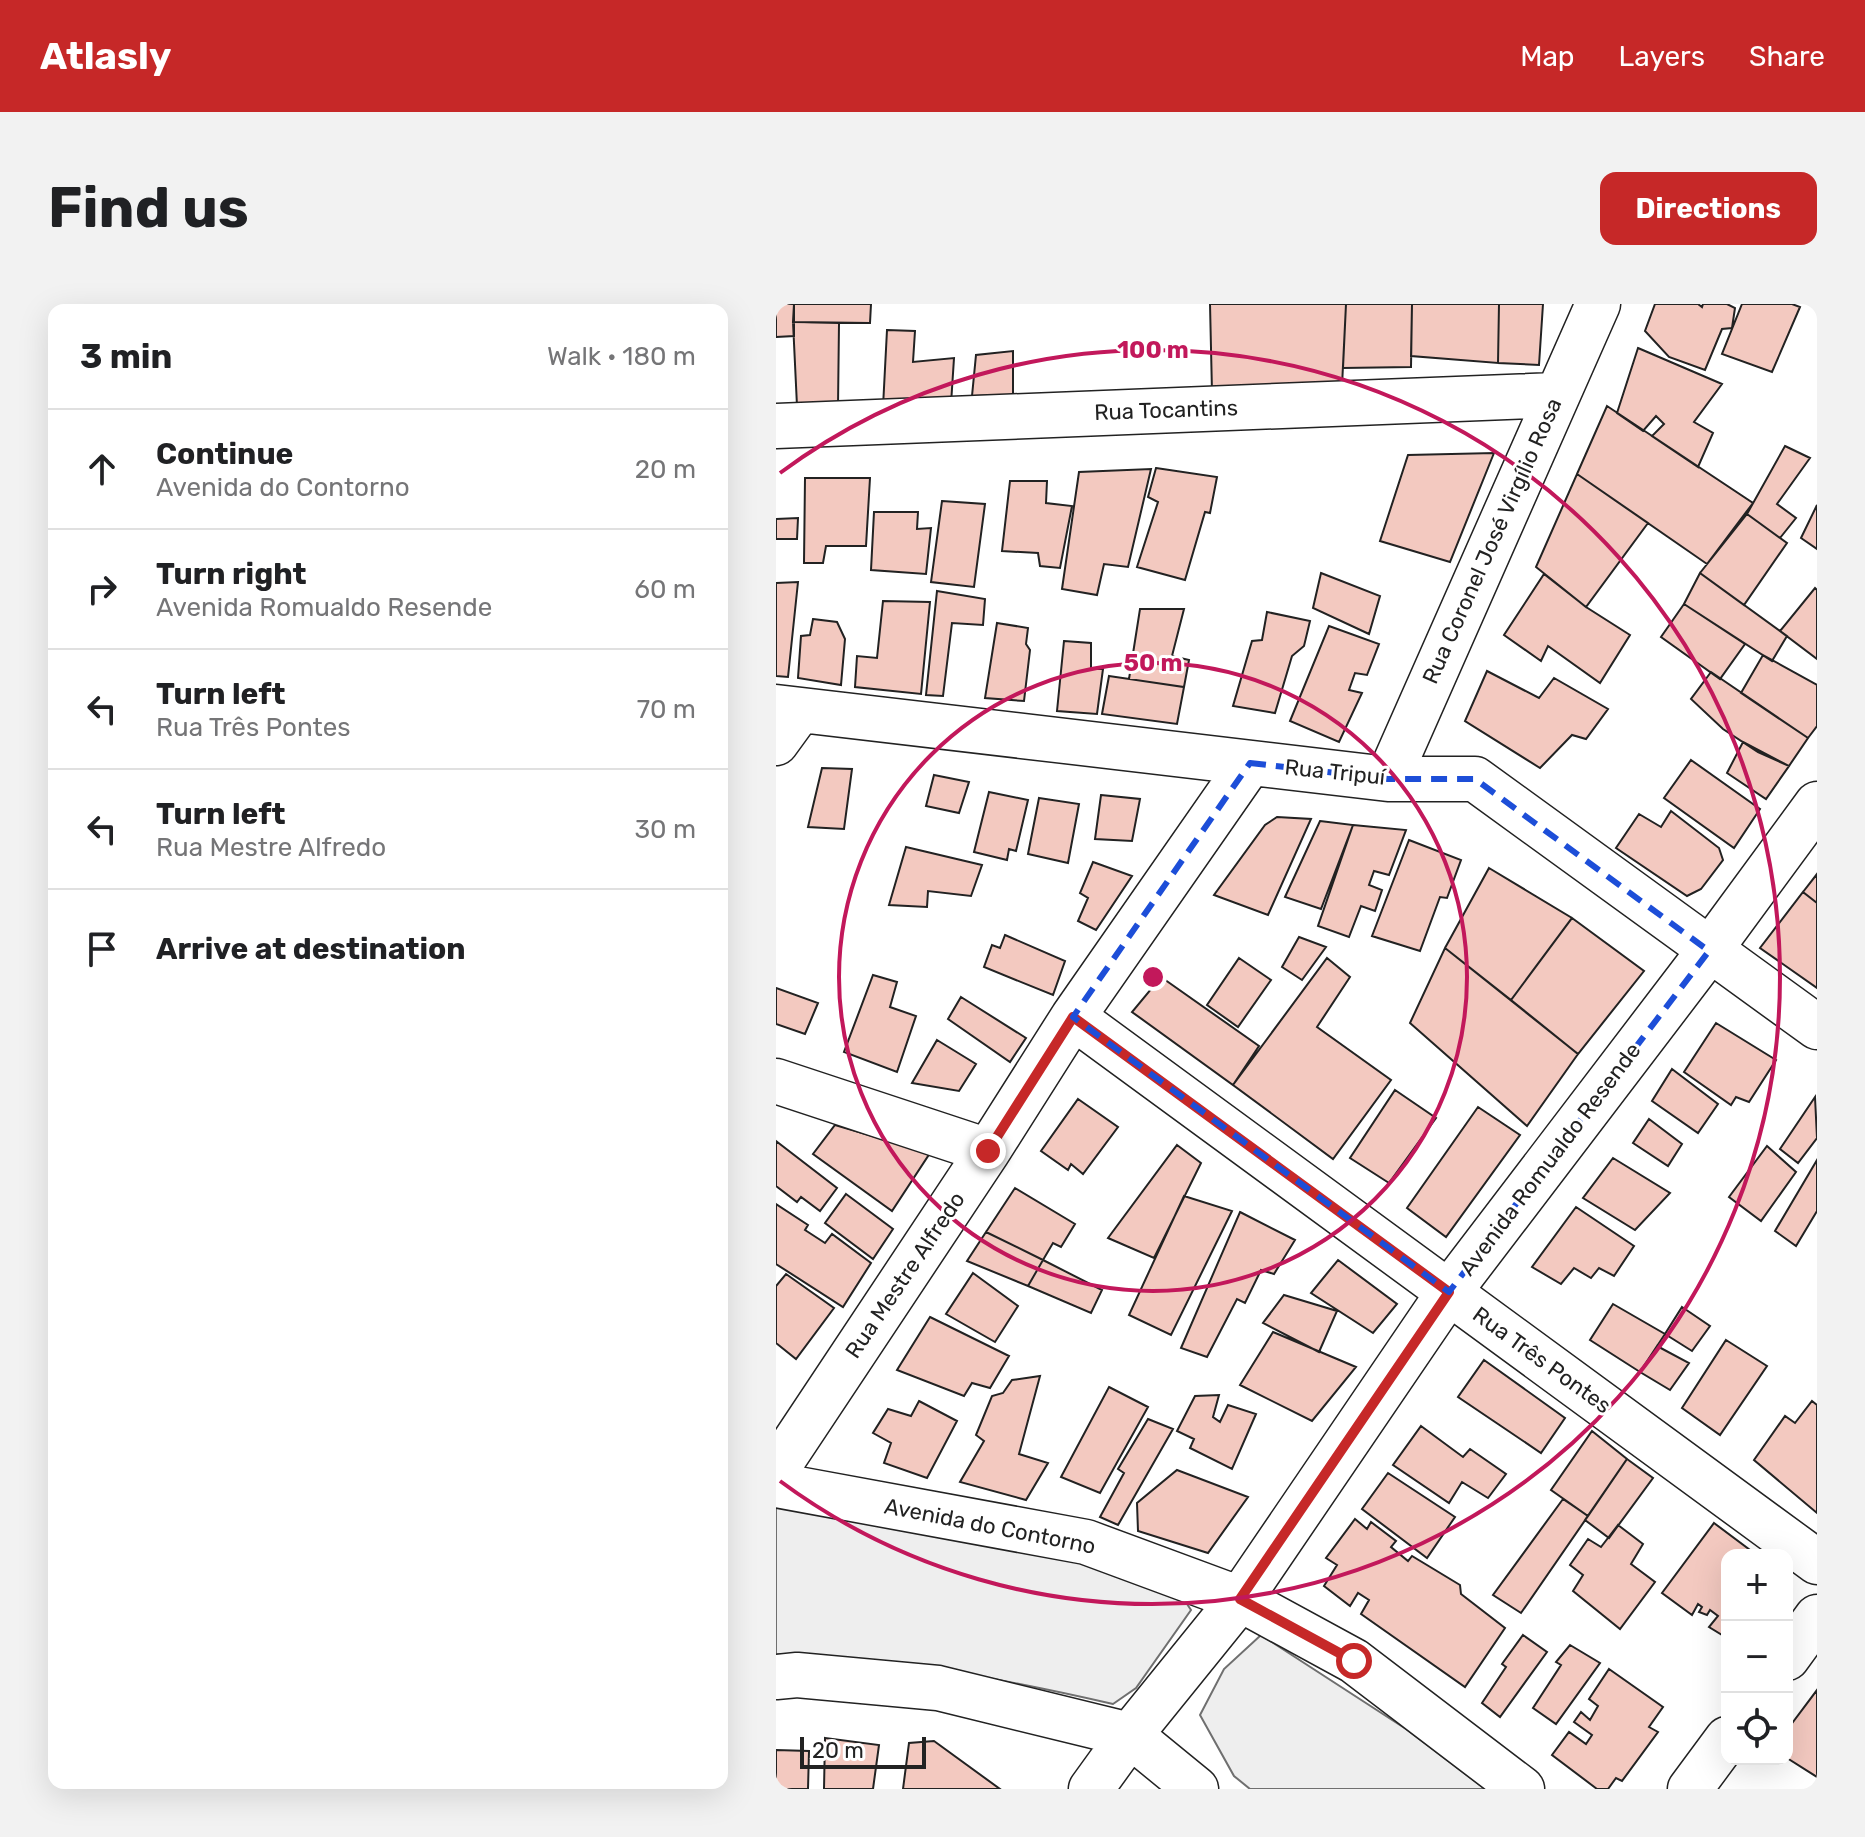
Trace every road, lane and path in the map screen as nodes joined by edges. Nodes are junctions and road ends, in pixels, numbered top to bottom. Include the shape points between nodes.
1 (1598, 304) edge
2 (1556, 395) junction
3 (776, 426) edge
4 (784, 720) edge
5 (1250, 763) junction
6 (1388, 779) junction
7 (1817, 804) edge
8 (1709, 951) junction
9 (1073, 1017) junction
10 (1817, 1027) edge
11 (776, 1081) edge
12 (988, 1151) junction
13 (1449, 1292) junction
14 (776, 1470) edge
15 (776, 1485) edge
16 (1817, 1562) edge
17 (1240, 1599) junction
18 (1817, 1617) edge
19 (1793, 1650) edge
20 (776, 1677) edge
21 (1130, 1735) junction
22 (1721, 1747) edge
23 (1091, 1789) edge
24 (1196, 1789) edge
25 (1522, 1789) edge
26 (1690, 1789) edge

1 - 2 street, Rua Coronel José Virgílio Rosa
2 - 3 street, Rua Tocantins
2 - 6 street, Rua Coronel José Virgílio Rosa
4 - 5 street, Rua Tripuí
5 - 6 street, Rua Tripuí
5 - 9 street, Rua Mestre Alfredo
6 - 8 street, Rua Tripuí via 1475,779
7 - 8 street, Avenida Romualdo Resende
8 - 10 street, Rua Tripuí
8 - 13 street, Avenida Romualdo Resende
9 - 12 street, Rua Mestre Alfredo
9 - 13 street, Rua Três Pontes
11 - 12 street
12 - 14 street, Rua Mestre Alfredo
13 - 16 street, Rua Três Pontes
13 - 17 street, Avenida Romualdo Resende
15 - 17 street, Avenida do Contorno via 1086,1542
17 - 21 street, Avenida Romualdo Resende
17 - 25 street, Avenida do Contorno via 1354,1661
18 - 19 street
20 - 21 street via 938,1688
21 - 23 street, Avenida Romualdo Resende
21 - 24 street
22 - 26 street

